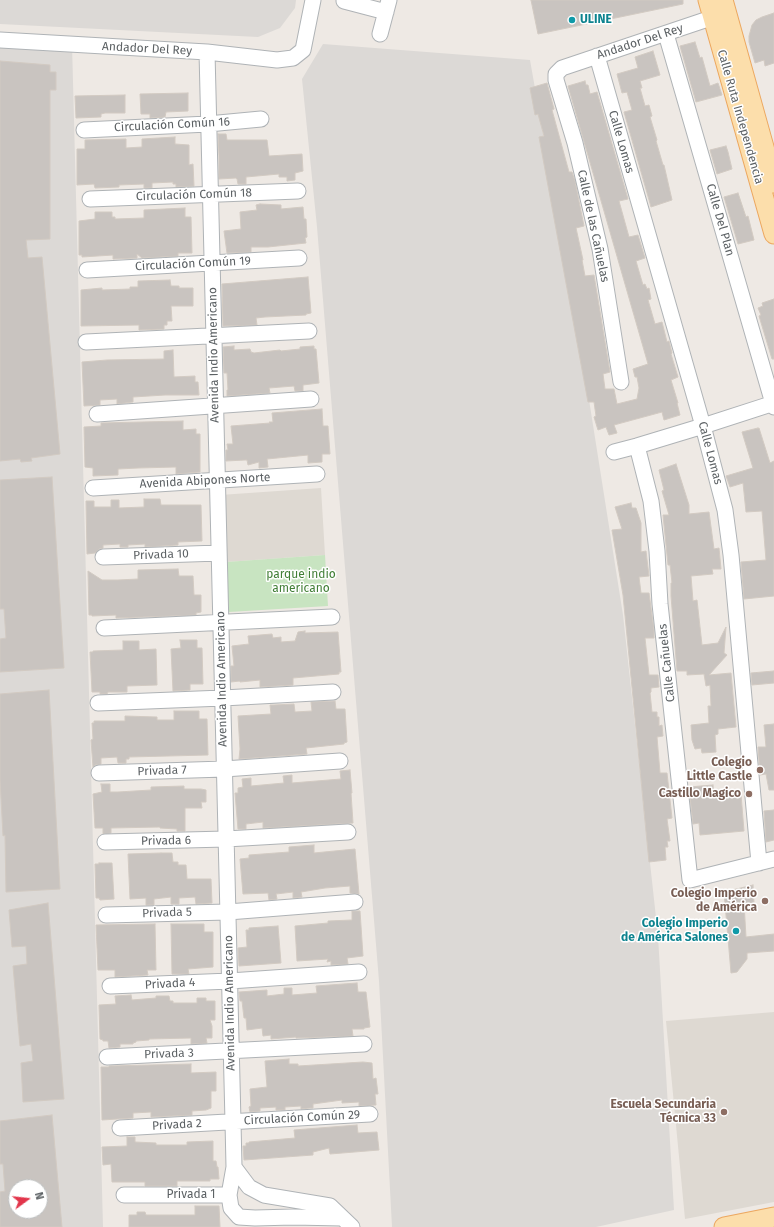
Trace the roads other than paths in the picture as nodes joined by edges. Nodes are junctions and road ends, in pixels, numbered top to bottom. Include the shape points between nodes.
1 (313, 0) edge
2 (344, 1) dead end
3 (388, 6) edge
4 (717, 8) edge
5 (380, 34) dead end
6 (666, 34) junction
7 (0, 40) edge
8 (206, 52) junction
9 (597, 56) junction
10 (556, 74) joint
11 (261, 119) dead end
12 (208, 124) junction
13 (84, 130) dead end
14 (774, 183) edge
15 (298, 191) dead end
16 (210, 194) junction
17 (90, 199) dead end
18 (774, 234) edge
19 (298, 258) dead end
20 (212, 263) junction
21 (87, 270) dead end
22 (309, 331) dead end
23 (214, 336) junction
24 (86, 342) dead end
25 (621, 382) dead end
26 (312, 398) dead end
27 (774, 404) edge
28 (215, 406) junction
29 (97, 414) dead end
30 (703, 426) junction
31 (637, 446) junction
32 (614, 452) dead end
33 (317, 474) dead end
34 (217, 480) junction
35 (93, 488) dead end
36 (219, 553) junction
37 (103, 558) dead end
38 (332, 617) dead end
39 (221, 623) junction
40 (104, 628) dead end
41 (332, 692) dead end
42 (223, 698) junction
43 (98, 703) dead end
44 (340, 761) dead end
45 (224, 769) junction
46 (99, 773) dead end
47 (348, 832) dead end
48 (226, 839) junction
49 (105, 842) dead end
50 (774, 859) edge
51 (759, 863) junction
52 (355, 902) dead end
53 (228, 912) junction
54 (106, 915) dead end
55 (359, 972) dead end
56 (230, 981) junction
57 (110, 986) dead end
58 (364, 1044) dead end
59 (232, 1051) junction
60 (107, 1057) dead end
61 (370, 1114) dead end
62 (233, 1122) junction
63 (120, 1128) dead end
64 (234, 1167) junction
65 (124, 1195) dead end
66 (229, 1195) junction
67 (774, 1217) edge
68 (347, 1222) edge
69 (724, 1227) edge

1 - 8 street, Andador Del Rey via 303,50 293,58 277,60
2 - 3 street
3 - 5 street
4 - 6 street, Andador Del Rey
4 - 14 main road, Calle Ruta Independencia
4 - 18 main road, Calle Ruta Independencia
6 - 9 street, Andador Del Rey
6 - 27 street, Calle Del Plan
7 - 8 street, Andador Del Rey
8 - 12 street, Avenida Indio Americano
9 - 10 street, Andador Del Rey via 562,68
9 - 30 street, Calle Lomas
10 - 25 street, Calle de las Cañuelas via 600,249
11 - 12 street, Circulación Común 16
12 - 13 street, Circulación Común 16
12 - 16 street, Avenida Indio Americano
15 - 16 street, Circulación Común 18
16 - 17 street, Circulación Común 18
16 - 20 street, Avenida Indio Americano
19 - 20 street, Circulación Común 19
20 - 21 street, Circulación Común 19
20 - 23 street, Avenida Indio Americano
22 - 23 street
23 - 24 street
23 - 28 street, Avenida Indio Americano
26 - 28 street
27 - 30 street
28 - 29 street
28 - 34 street, Avenida Indio Americano
30 - 31 street
30 - 51 street, Calle Lomas via 725,510 731,554
31 - 32 street
31 - 51 street, Calle Cañuelas via 652,508 690,880
33 - 34 street, Avenida Abipones Norte
34 - 35 street, Avenida Abipones Norte
34 - 36 street, Avenida Indio Americano
36 - 37 street, Privada 10
36 - 39 street, Avenida Indio Americano
38 - 39 street
39 - 40 street
39 - 42 street, Avenida Indio Americano
41 - 42 street
42 - 43 street
42 - 45 street, Avenida Indio Americano
44 - 45 street, Privada 7
45 - 46 street, Privada 7
45 - 48 street, Avenida Indio Americano
47 - 48 street, Privada 6
48 - 49 street, Privada 6
48 - 53 street, Avenida Indio Americano
50 - 51 street
52 - 53 street, Privada 5
53 - 54 street, Privada 5
53 - 56 street, Avenida Indio Americano
55 - 56 street, Privada 4
56 - 57 street, Privada 4
56 - 59 street, Avenida Indio Americano
58 - 59 street, Privada 3
59 - 60 street, Privada 3
59 - 62 street, Avenida Indio Americano
61 - 62 street, Circulación Común 29
62 - 63 street, Privada 2
62 - 64 street, Avenida Indio Americano
64 - 66 street, Privada 1
64 - 68 street via 249,1187 264,1196 330,1206
65 - 66 street, Privada 1
66 - 68 street via 231,1208 239,1217 293,1217
67 - 69 main road

